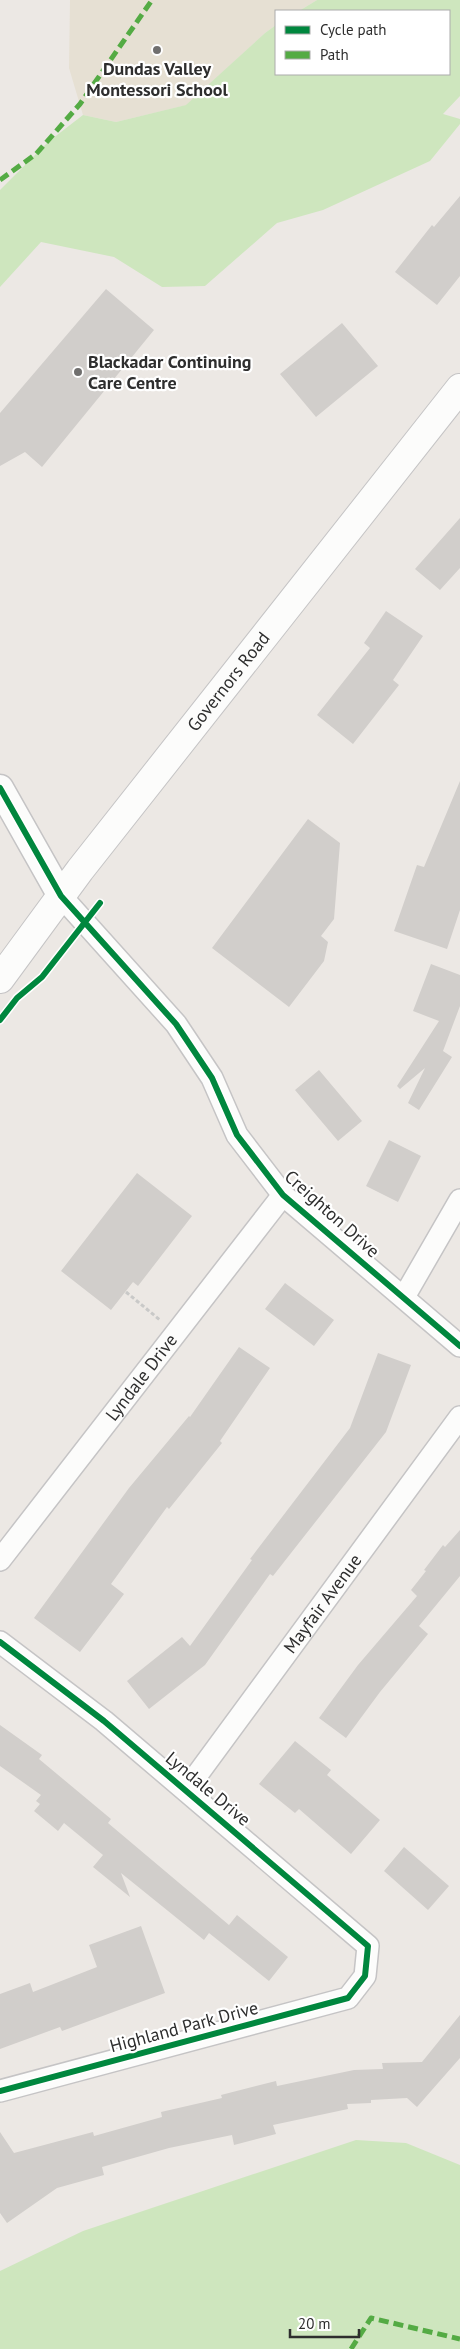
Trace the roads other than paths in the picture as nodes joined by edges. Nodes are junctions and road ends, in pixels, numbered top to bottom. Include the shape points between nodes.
1 (460, 388) edge
2 (0, 788) edge
3 (61, 896) junction
4 (0, 979) edge
5 (283, 1195) junction
6 (460, 1200) edge
7 (404, 1297) junction
8 (460, 1346) edge
9 (460, 1417) edge
10 (0, 1560) edge
11 (0, 1642) edge
12 (186, 1790) junction
13 (365, 1976) joint
14 (0, 2091) edge

1 - 3 main road, Governors Road
2 - 3 street
3 - 4 main road, Governors Road
3 - 5 street, Creighton Drive via 176,1024 212,1078 237,1135
5 - 7 street, Creighton Drive
5 - 10 street, Lyndale Drive
6 - 7 street
7 - 8 street, Creighton Drive
9 - 12 street, Mayfair Avenue
11 - 12 street, Lyndale Drive via 104,1721
12 - 13 street, Lyndale Drive via 368,1946
13 - 14 street, Highland Park Drive via 348,1998

